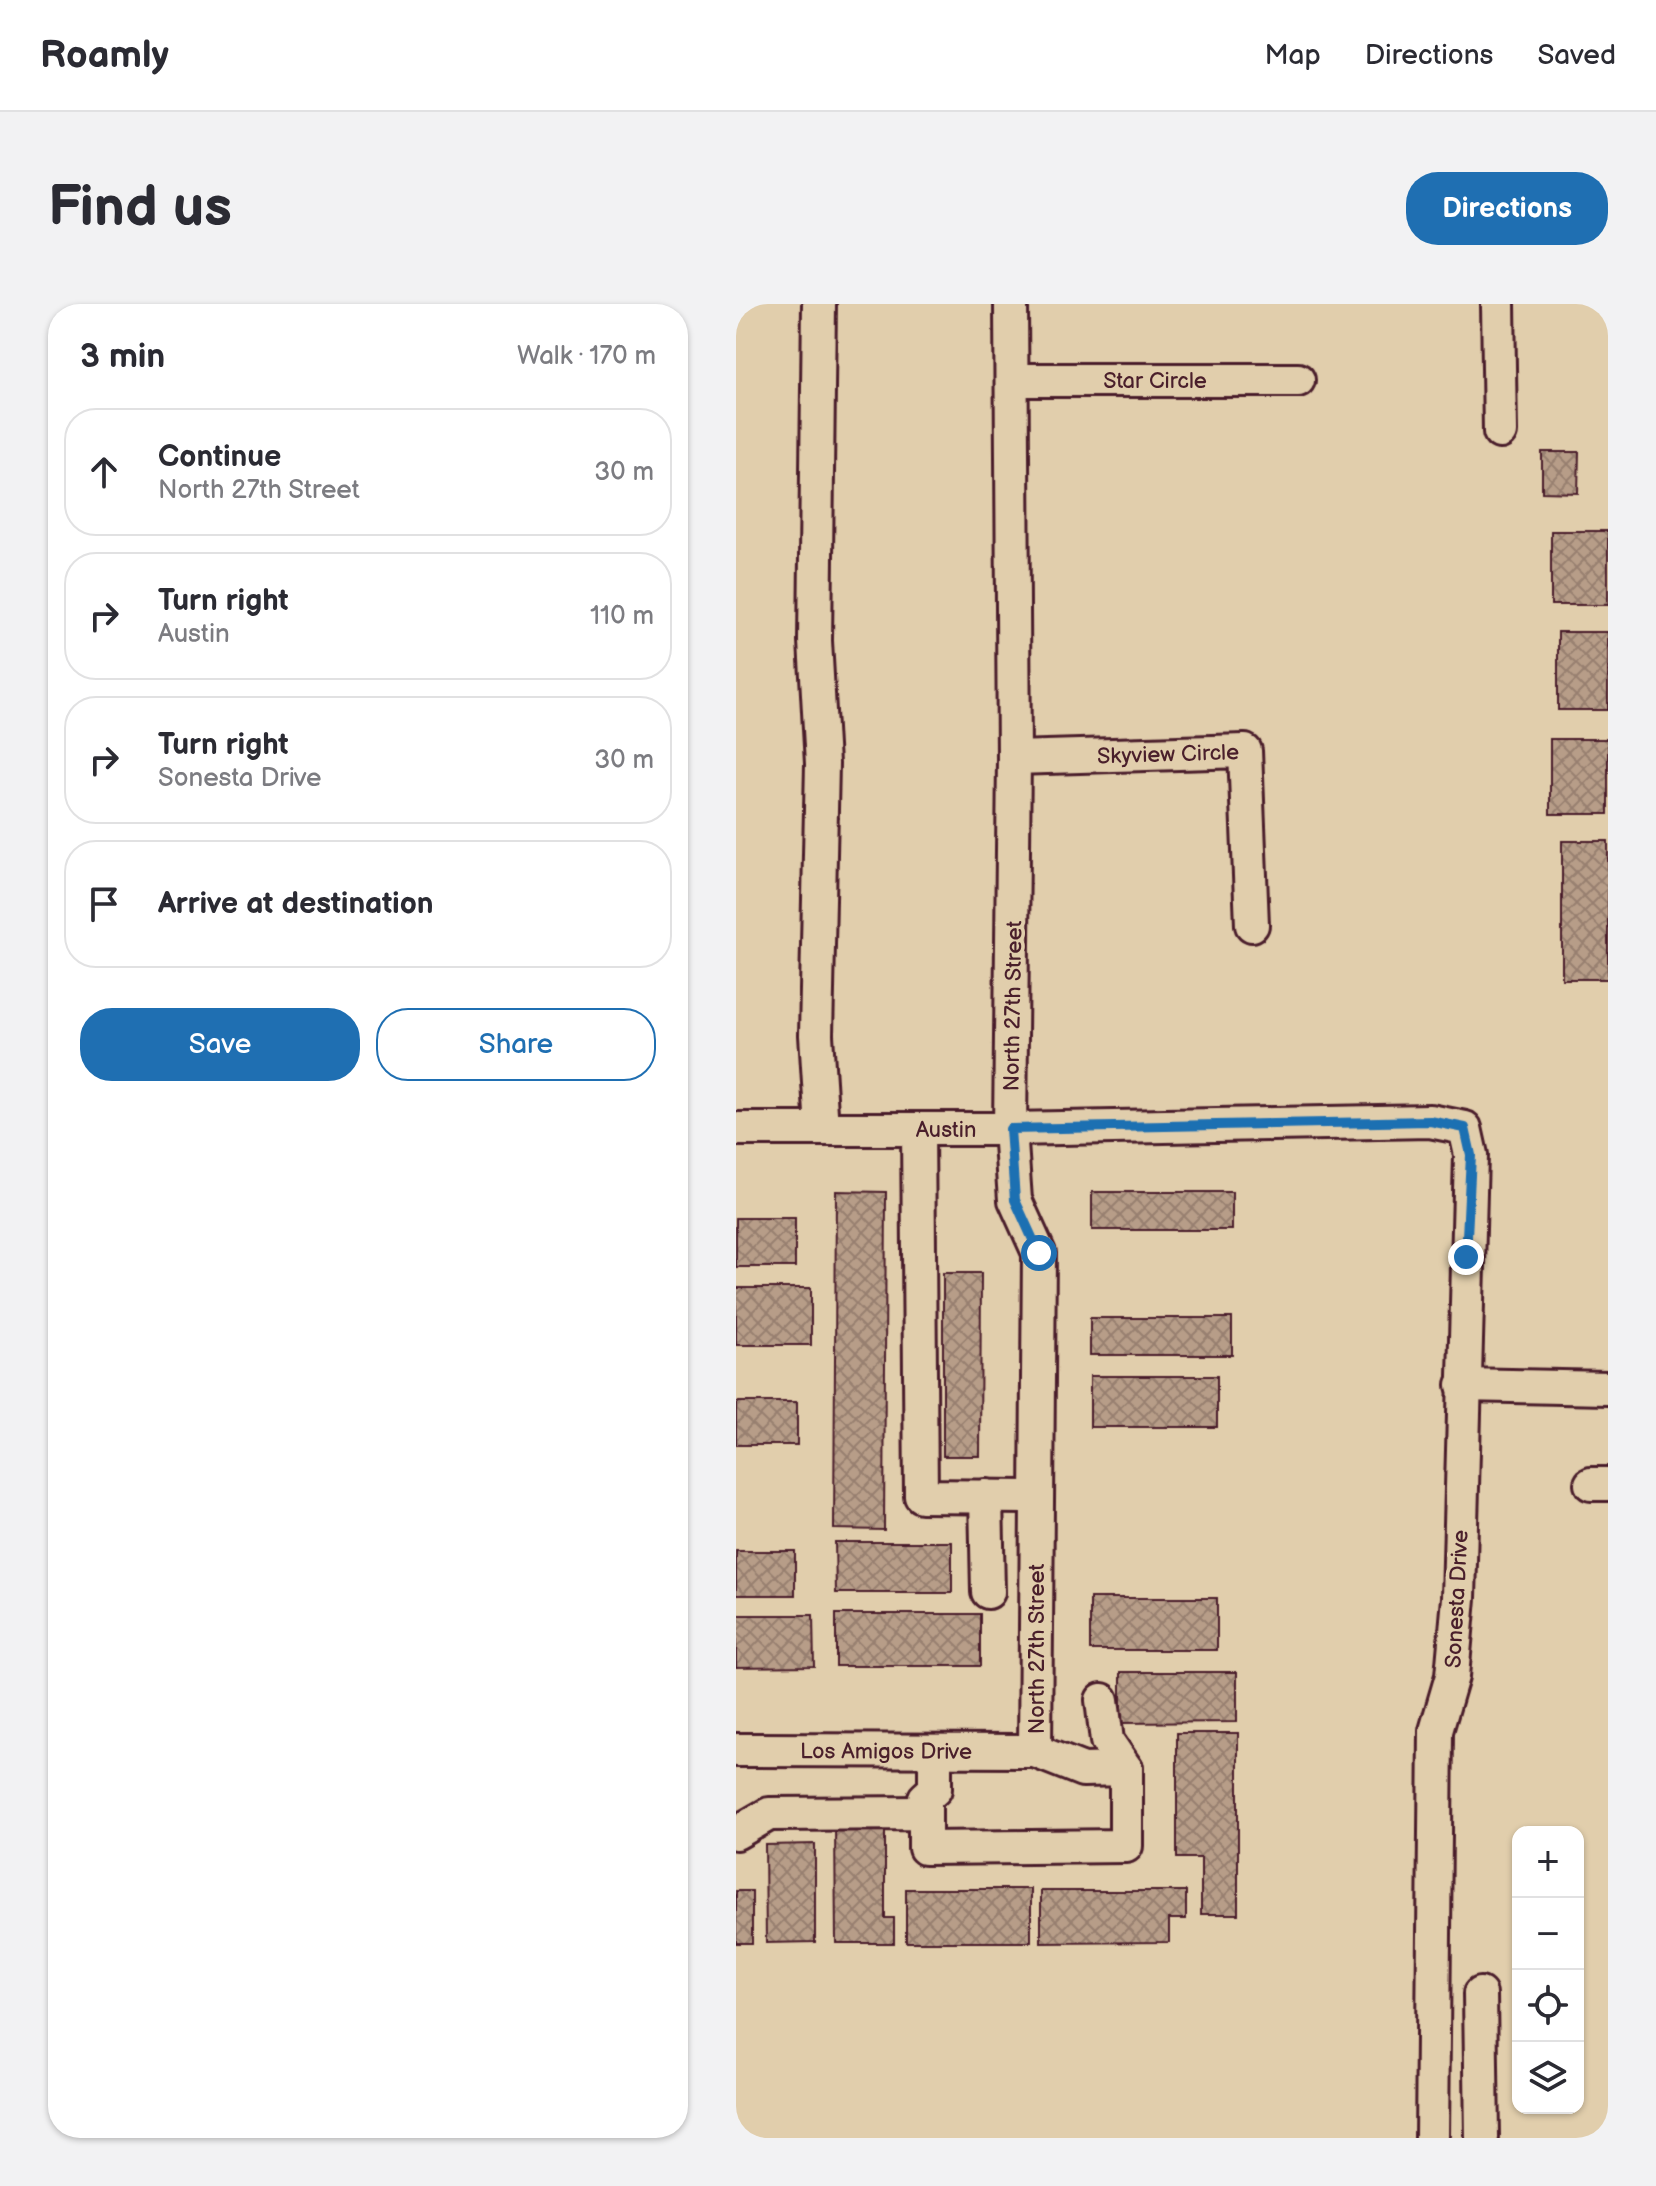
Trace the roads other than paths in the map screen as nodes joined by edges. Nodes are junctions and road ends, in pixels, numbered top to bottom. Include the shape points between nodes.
1 (819, 304) edge
2 (1011, 304) edge
3 (1498, 304) edge
4 (1013, 380) junction
5 (1298, 380) dead end
6 (1500, 432) dead end
7 (1014, 758) junction
8 (1252, 925) dead end
9 (736, 1129) edge
10 (822, 1129) junction
11 (918, 1129) junction
12 (1010, 1129) junction
13 (1471, 1155) joint
14 (1463, 1385) junction
15 (1608, 1388) edge
16 (986, 1496) junction
17 (1037, 1497) junction
18 (988, 1592) dead end
19 (1102, 1700) dead end
20 (736, 1750) edge
21 (925, 1751) junction
22 (1035, 1751) junction
23 (1126, 1769) junction
24 (925, 1806) junction
25 (736, 1833) edge
26 (1480, 1994) dead end
27 (1432, 2138) edge
28 (1482, 2138) edge

1 - 10 street via 815,641 822,764 816,1035
2 - 4 street, North 27th Street
3 - 6 street
4 - 5 street, Star Circle
4 - 7 street, North 27th Street
7 - 8 street, Skyview Circle via 1245,751
7 - 12 street, North 27th Street
9 - 10 street, Austin
10 - 11 street, Austin
11 - 12 street, Austin
11 - 16 street via 921,1496
12 - 13 street, Austin via 1430,1121 1465,1128
12 - 17 street, North 27th Street via 1015,1200 1039,1253
13 - 14 street, Sonesta Drive
14 - 15 street
14 - 27 street, Sonesta Drive via 1459,1598 1452,1676 1436,1731
16 - 17 street
16 - 18 street
17 - 22 street, North 27th Street
19 - 23 street via 1107,1741
20 - 21 street, Los Amigos Drive
21 - 22 street, Los Amigos Drive
21 - 24 street via 916,1789
22 - 23 street via 1083,1770
23 - 24 street via 1126,1846 925,1848
24 - 25 street via 769,1814
26 - 28 street

